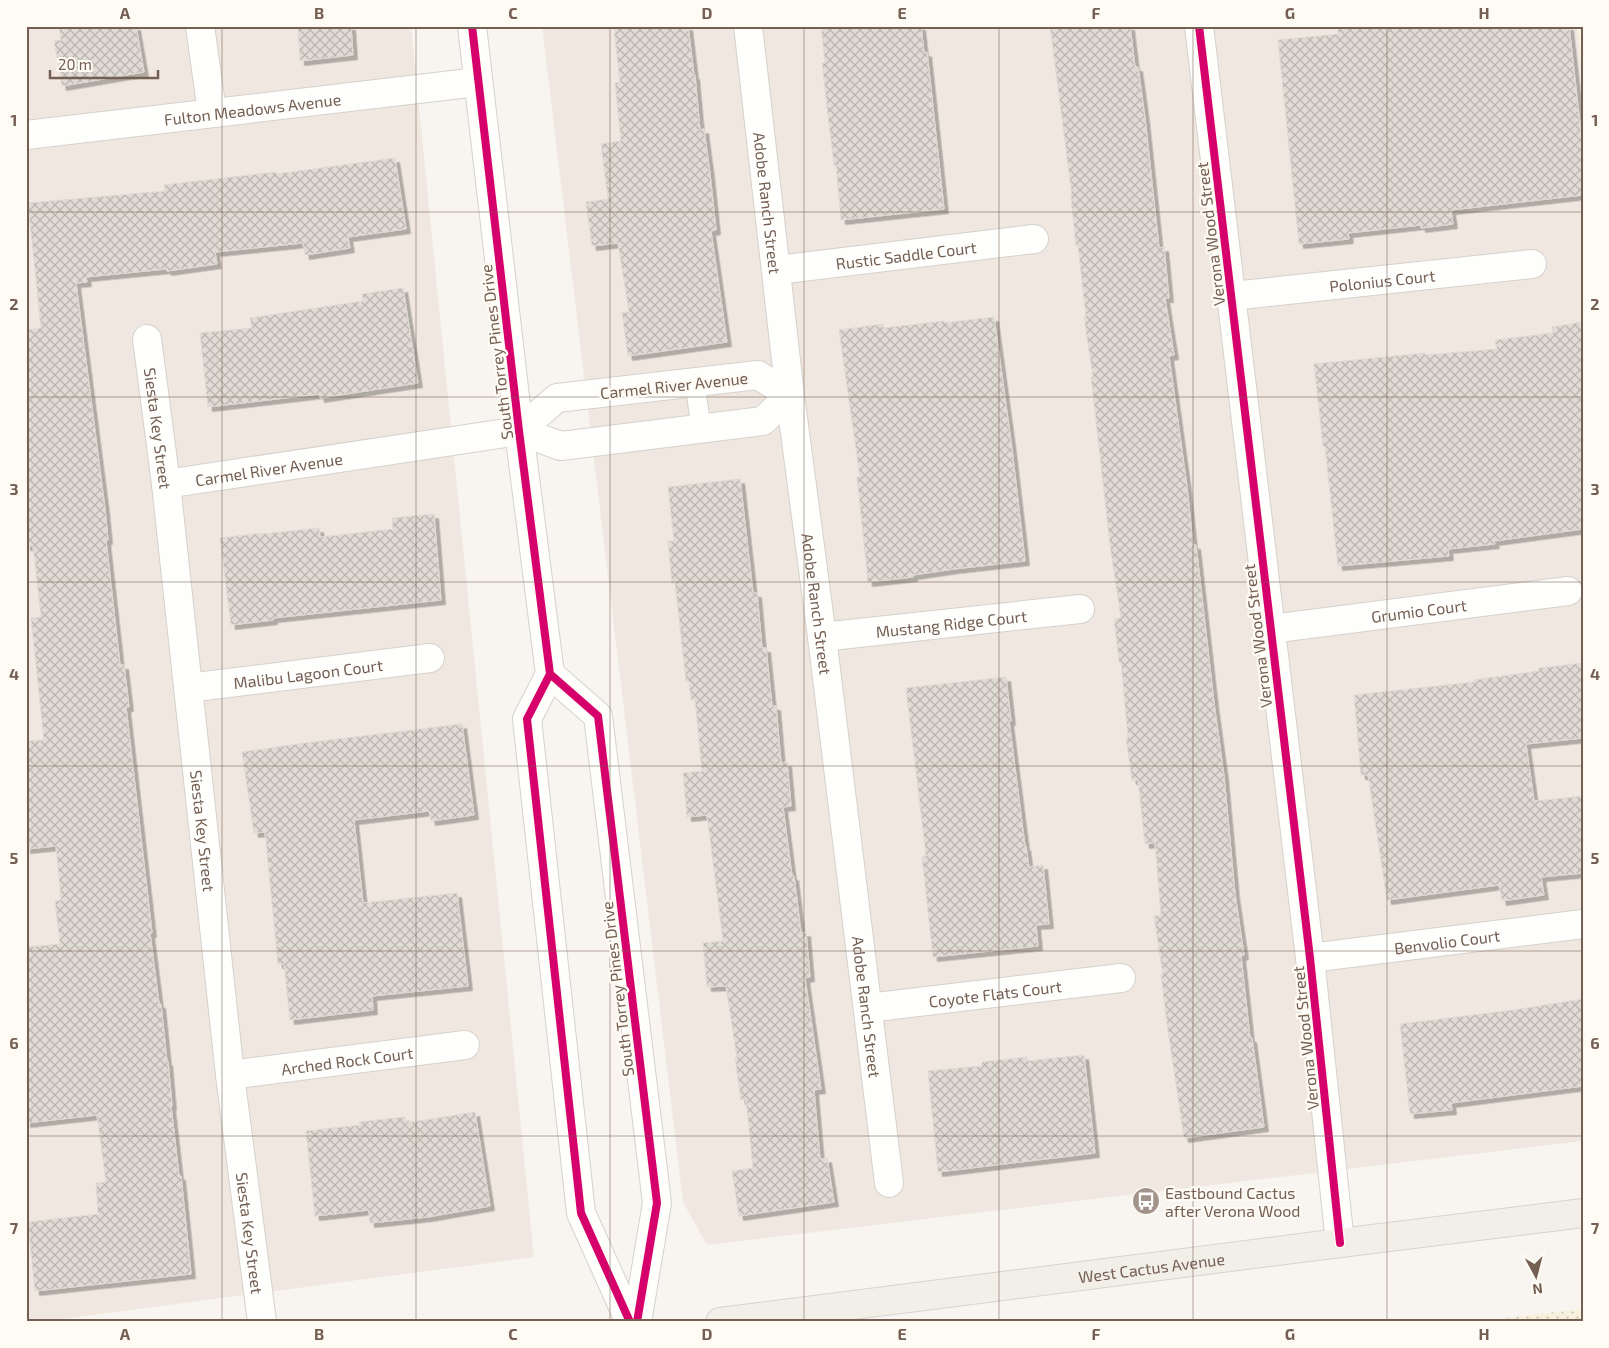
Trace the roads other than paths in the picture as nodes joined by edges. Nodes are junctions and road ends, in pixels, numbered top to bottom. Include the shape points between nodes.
1 (200, 26) edge
2 (472, 26) edge
3 (748, 26) edge
4 (1199, 26) edge
5 (478, 82) junction
6 (212, 112) junction
7 (26, 135) edge
8 (1034, 239) dead end
9 (1532, 264) dead end
10 (777, 270) junction
11 (1232, 296) junction
12 (147, 339) dead end
13 (695, 382) junction
14 (790, 395) junction
15 (701, 428) junction
16 (519, 431) junction
17 (166, 484) junction
18 (1568, 591) dead end
19 (1080, 609) dead end
20 (1270, 629) junction
21 (822, 637) junction
22 (430, 658) dead end
23 (550, 674) junction
24 (188, 688) junction
25 (1583, 924) edge
26 (1310, 958) junction
27 (1121, 978) dead end
28 (868, 1008) junction
29 (464, 1045) dead end
30 (230, 1075) junction
31 (889, 1183) dead end
32 (1583, 1214) edge
33 (1340, 1242) junction
34 (262, 1322) edge
35 (630, 1322) edge
36 (637, 1322) edge
37 (720, 1322) edge

1 - 6 street
2 - 5 street, South Torrey Pines Drive
3 - 10 street, Adobe Ranch Street
4 - 11 street, Verona Wood Street
5 - 6 street, Fulton Meadows Avenue
5 - 16 street, South Torrey Pines Drive
6 - 7 street, Fulton Meadows Avenue
8 - 10 street, Rustic Saddle Court
9 - 11 street, Polonius Court
10 - 14 street, Adobe Ranch Street
11 - 20 street, Verona Wood Street
12 - 17 street, Siesta Key Street
13 - 14 street, Carmel River Avenue via 758,375
13 - 15 lane
13 - 16 street, Carmel River Avenue via 557,398
14 - 15 street, Carmel River Avenue via 763,421
14 - 21 street, Adobe Ranch Street
15 - 16 street, Carmel River Avenue via 561,446
16 - 17 street, Carmel River Avenue
16 - 23 street, South Torrey Pines Drive
17 - 24 street, Siesta Key Street
18 - 20 street, Grumio Court
19 - 21 street, Mustang Ridge Court
20 - 26 street, Verona Wood Street
21 - 28 street, Adobe Ranch Street
22 - 24 street, Malibu Lagoon Court
23 - 35 street via 527,719 581,1213
23 - 36 street, South Torrey Pines Drive via 598,716 657,1203
24 - 30 street, Siesta Key Street
25 - 26 street, Benvolio Court
26 - 33 street, Verona Wood Street
27 - 28 street, Coyote Flats Court
28 - 31 street, Adobe Ranch Street
29 - 30 street, Arched Rock Court
30 - 34 street, Siesta Key Street
32 - 33 main road, West Cactus Avenue
33 - 37 main road, West Cactus Avenue

